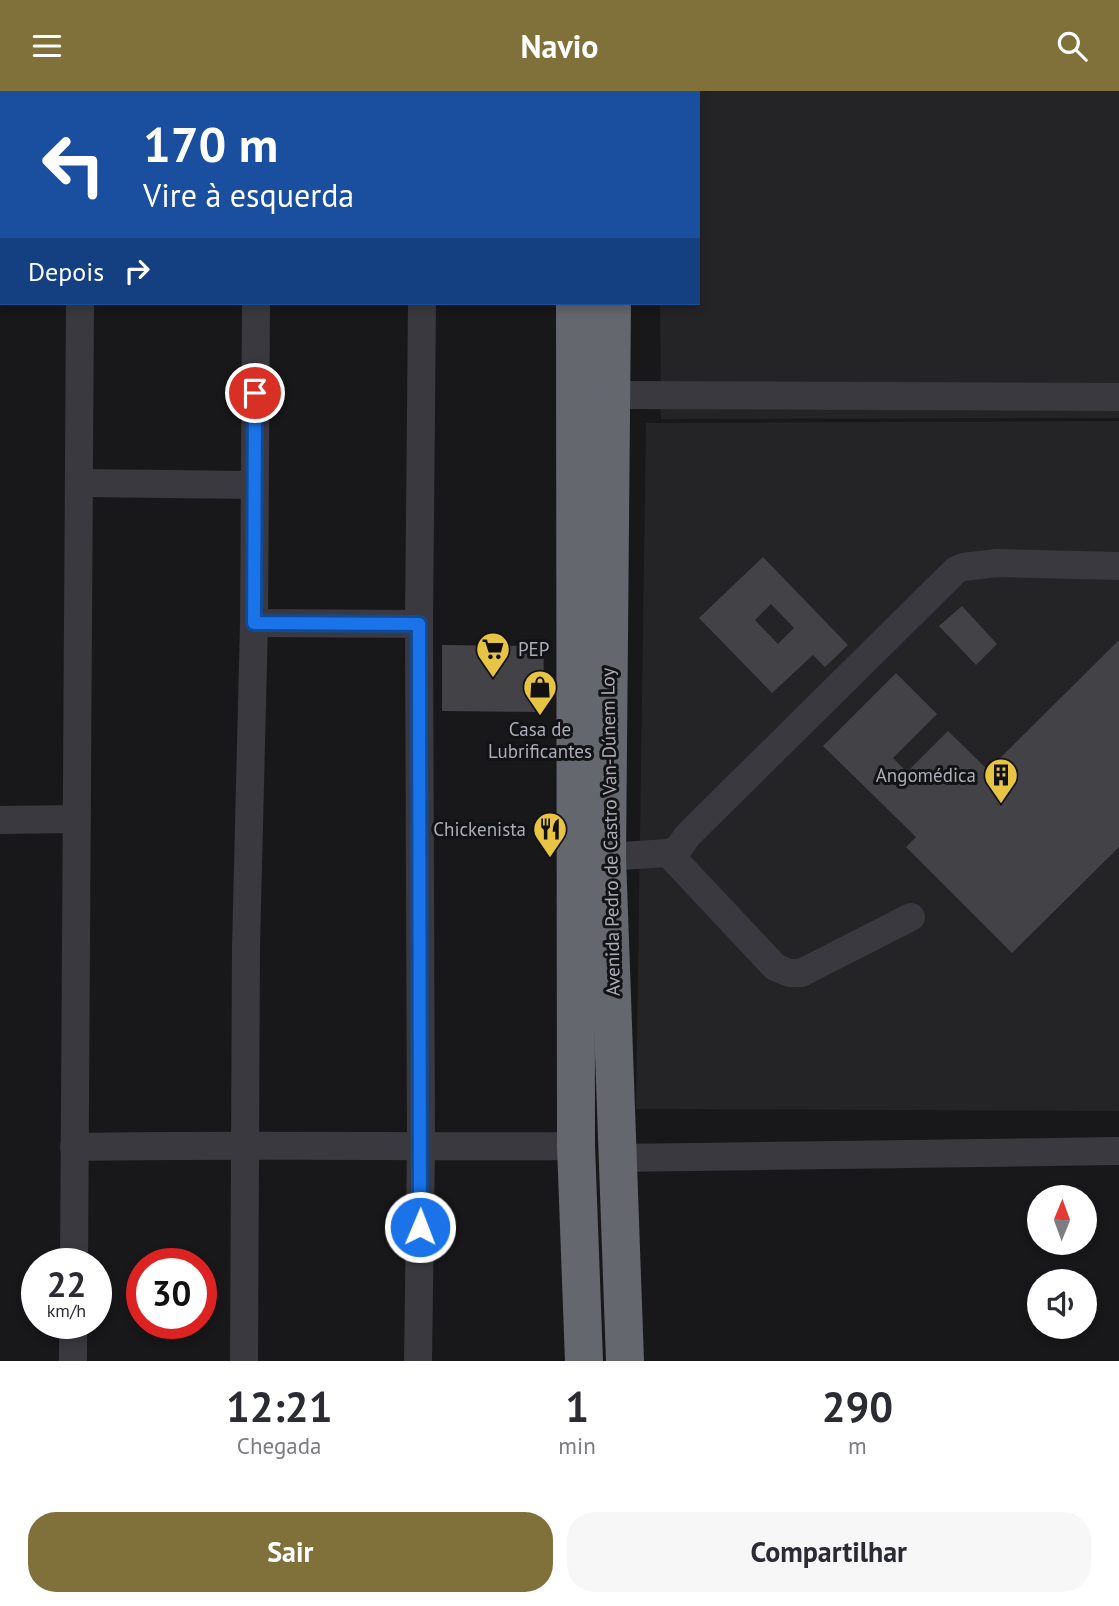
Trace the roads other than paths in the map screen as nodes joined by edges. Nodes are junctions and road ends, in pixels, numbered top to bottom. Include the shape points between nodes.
1 (80, 305) edge
2 (256, 305) edge
3 (422, 305) edge
4 (575, 305) edge
5 (611, 305) edge
6 (611, 395) junction
7 (1119, 397) edge
8 (79, 483) junction
9 (254, 485) junction
10 (1119, 566) edge
11 (254, 623) junction
12 (419, 624) junction
13 (76, 819) junction
14 (0, 820) edge
15 (668, 853) junction
16 (607, 857) junction
17 (911, 917) dead end
18 (246, 1144) junction
19 (576, 1146) junction
20 (74, 1147) junction
21 (421, 1147) junction
22 (1119, 1151) edge
23 (618, 1158) junction
24 (74, 1248) edge
25 (74, 1339) edge
26 (74, 1361) edge
27 (244, 1361) edge
28 (418, 1361) edge
29 (584, 1361) edge
30 (625, 1361) edge

1 - 8 street
2 - 9 street
3 - 12 street
4 - 19 highway, Avenida Pedro de Castro Van-Dúnem Loy
5 - 6 highway, Avenida Pedro de Castro Van-Dúnem Loy
6 - 7 street
6 - 16 highway, Avenida Pedro de Castro Van-Dúnem Loy
8 - 9 street
8 - 13 street
9 - 11 street
10 - 15 street via 997,563 956,570 678,849
11 - 12 street
11 - 18 street
12 - 21 street
13 - 14 street
13 - 20 street
15 - 16 street
15 - 17 street via 775,967 789,973 801,973
16 - 23 highway, Avenida Pedro de Castro Van-Dúnem Loy
18 - 20 street
18 - 21 street
18 - 27 street
19 - 21 street
19 - 29 highway, Avenida Pedro de Castro Van-Dúnem Loy
20 - 24 street
21 - 28 street
22 - 23 street
23 - 30 highway, Avenida Pedro de Castro Van-Dúnem Loy
25 - 26 street

